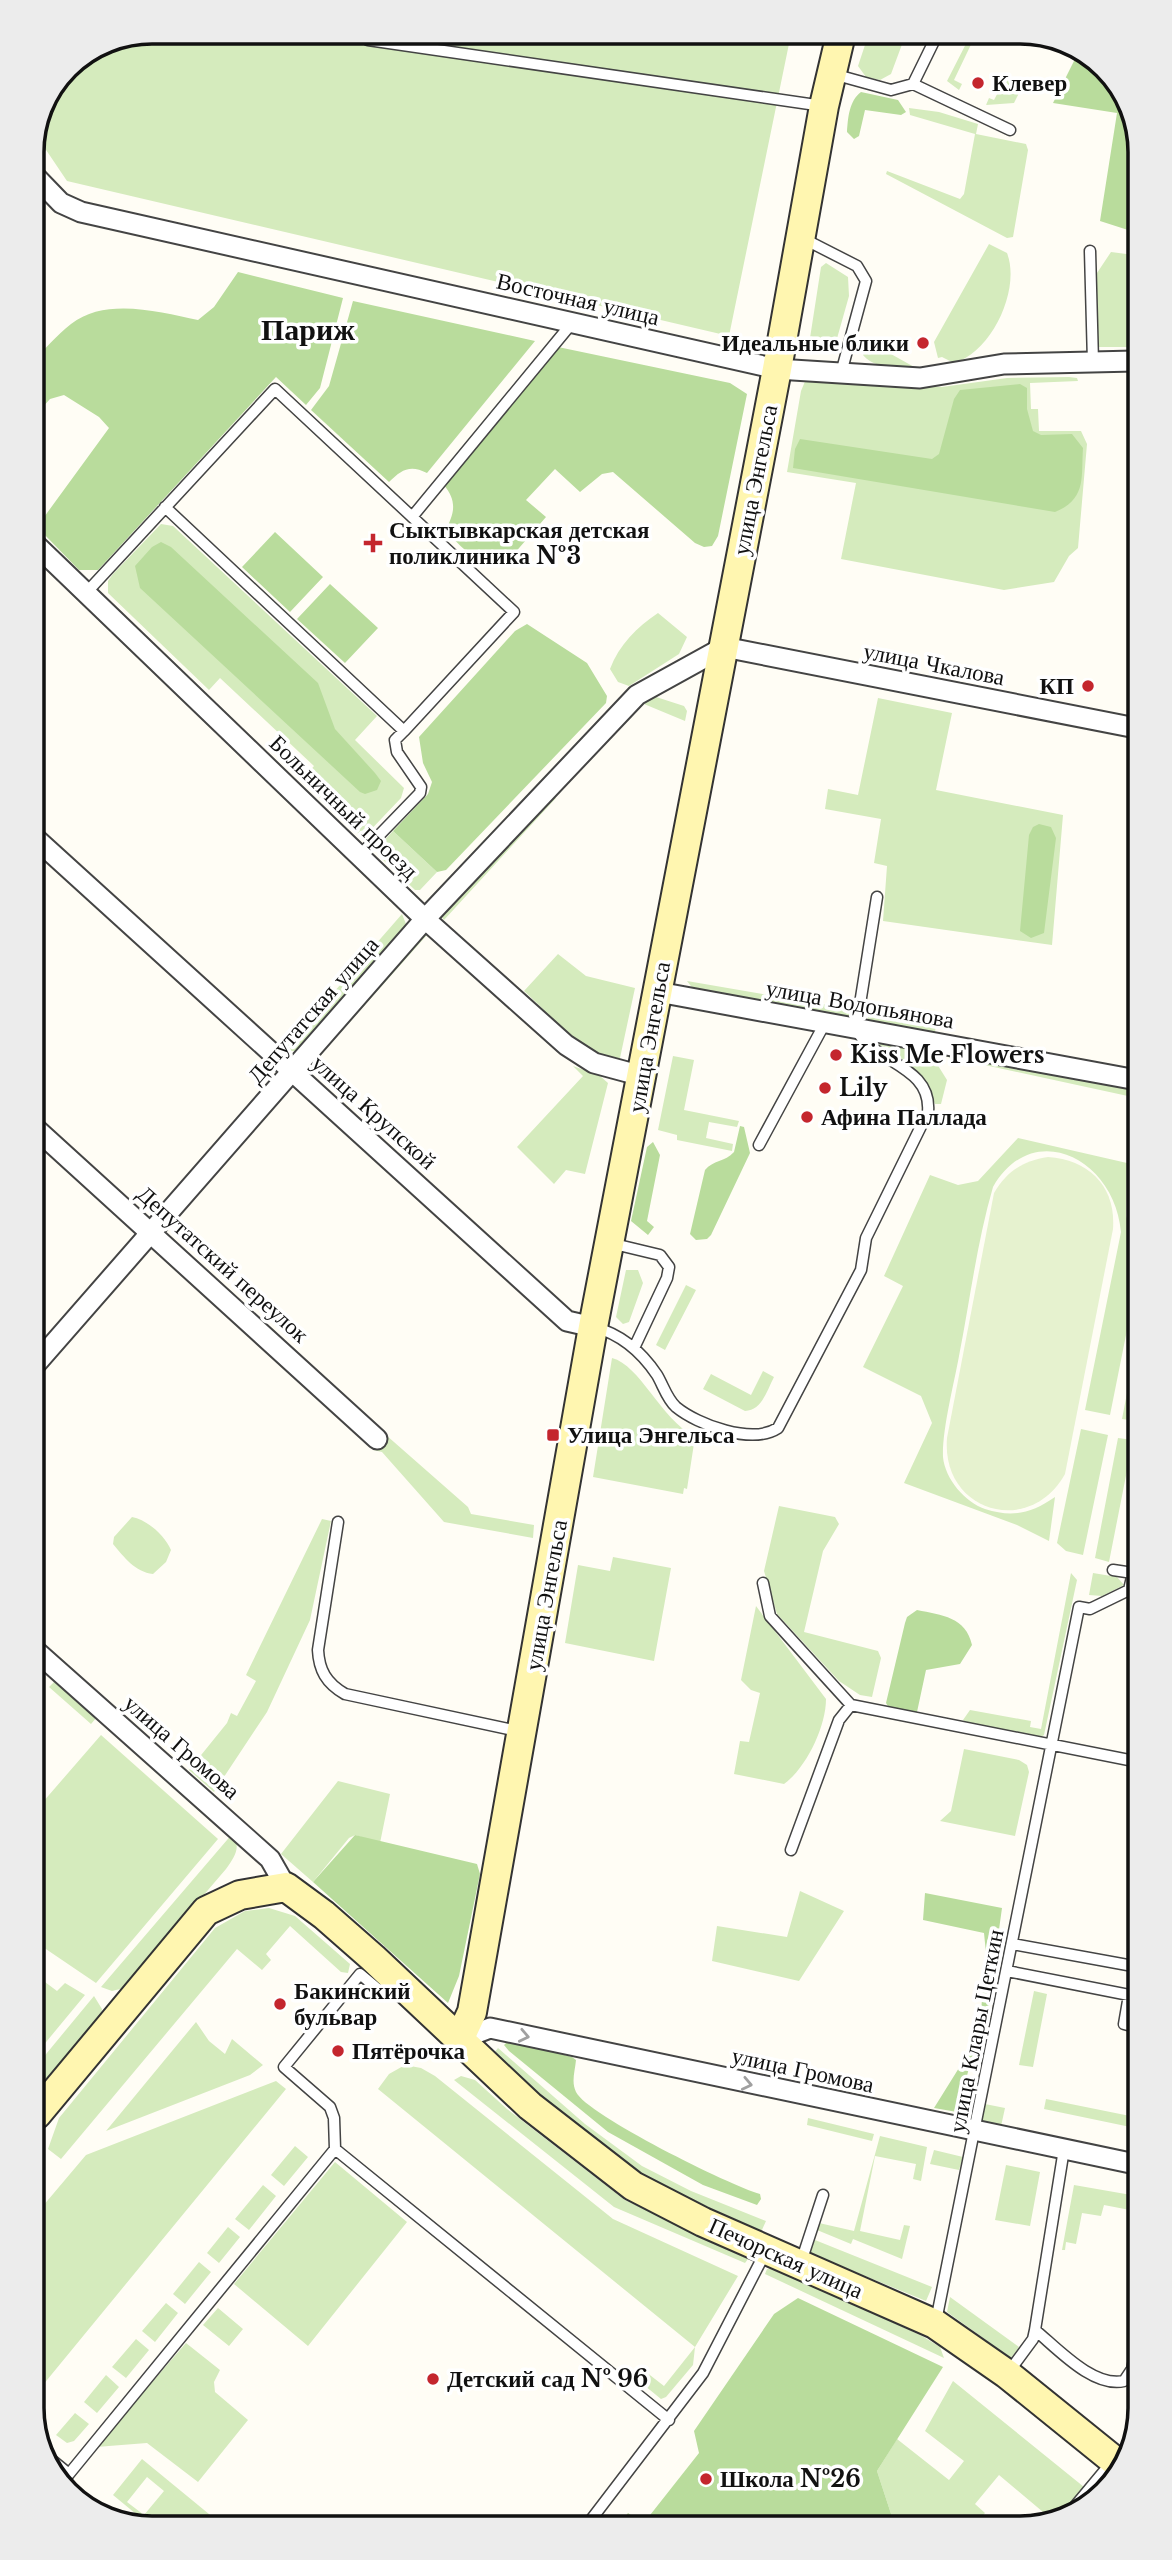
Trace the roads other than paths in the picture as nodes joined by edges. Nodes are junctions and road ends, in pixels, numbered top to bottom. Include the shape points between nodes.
1 (396, 44) edge
2 (839, 44) edge
3 (933, 44) edge
4 (832, 74) junction
5 (913, 84) junction
6 (824, 106) junction
7 (1010, 130) dead end
8 (44, 185) edge
9 (800, 237) junction
10 (1090, 251) dead end
11 (572, 323) junction
12 (1128, 361) edge
13 (1093, 362) junction
14 (777, 369) junction
15 (841, 373) junction
16 (165, 508) junction
17 (412, 517) junction
18 (44, 553) edge
19 (86, 593) junction
20 (723, 648) junction
21 (1128, 726) edge
22 (404, 730) junction
23 (44, 847) edge
24 (360, 855) junction
25 (877, 897) dead end
26 (425, 919) junction
27 (658, 992) junction
28 (825, 1023) junction
29 (856, 1028) junction
30 (292, 1071) junction
31 (642, 1076) junction
32 (1128, 1078) edge
33 (44, 1136) edge
34 (760, 1145) dead end
35 (151, 1232) junction
36 (610, 1243) junction
37 (593, 1327) junction
38 (634, 1348) junction
39 (44, 1355) edge
40 (377, 1440) dead end
41 (338, 1522) dead end
42 (1114, 1570) dead end
43 (1128, 1573) edge
44 (763, 1583) dead end
45 (1128, 1590) edge
46 (44, 1658) edge
47 (851, 1706) junction
48 (522, 1732) junction
49 (1052, 1745) junction
50 (1128, 1760) edge
51 (790, 1850) dead end
52 (286, 1888) junction
53 (1013, 1944) junction
54 (1128, 1966) edge
55 (1007, 1971) junction
56 (401, 1983) junction
57 (1128, 1995) edge
58 (1128, 2001) edge
59 (1128, 2025) edge
60 (459, 2040) junction
61 (44, 2106) edge
62 (976, 2131) junction
63 (335, 2149) junction
64 (1065, 2149) junction
65 (1128, 2162) edge
66 (823, 2195) dead end
67 (768, 2248) junction
68 (801, 2263) junction
69 (935, 2325) junction
70 (1035, 2330) junction
71 (1007, 2374) junction
72 (1128, 2375) edge
73 (669, 2420) junction
74 (1114, 2461) edge
75 (63, 2469) edge
76 (594, 2516) edge

1 - 6 lane
2 - 4 street, улица Энгельса
3 - 5 lane
4 - 5 lane via 891,90
4 - 6 street, улица Энгельса
5 - 7 lane
6 - 9 street, улица Энгельса
8 - 11 street, Восточная улица via 61,203 81,212
9 - 14 street, улица Энгельса
9 - 15 lane via 857,266 866,281
10 - 13 lane
11 - 14 street, Восточная улица
11 - 17 lane
12 - 13 street, Восточная улица
13 - 15 street, Восточная улица via 1004,364 920,378
14 - 15 street, Восточная улица
14 - 20 street, улица Энгельса
16 - 17 lane via 275,389
16 - 19 lane
16 - 22 lane
17 - 22 lane via 514,612
18 - 19 street, Больничный проезд
19 - 24 street, Больничный проезд
20 - 21 street, улица Чкалова
20 - 26 street, Депутатская улица via 637,695
20 - 27 street, улица Энгельса
22 - 24 lane via 395,740 395,748 421,787 420,793
23 - 30 street, улица Крупской
24 - 26 street, Больничный проезд
25 - 29 lane
26 - 30 street, Депутатская улица
26 - 31 street, Больничный проезд via 571,1049 594,1063
27 - 28 street, улица Водопьянова
27 - 31 street, улица Энгельса
28 - 29 street, улица Водопьянова
28 - 34 lane
29 - 32 street, улица Водопьянова
29 - 38 lane via 862,1040 916,1078 929,1102 928,1112 866,1238 862,1270 778,1428 763,1434 740,1433 701,1421 676,1407
30 - 35 street, Депутатская улица
30 - 37 street, улица Крупской via 567,1321
31 - 36 street, улица Энгельса
33 - 35 street, Депутатский переулок
35 - 39 street, Депутатская улица
35 - 40 street, Депутатский переулок
36 - 37 street, улица Энгельса
36 - 38 lane via 660,1255 669,1267
37 - 38 lane via 611,1331
37 - 48 street, улица Энгельса
41 - 48 lane via 318,1650 327,1680 345,1694
42 - 43 lane
44 - 47 lane via 771,1616
45 - 49 lane, улица Клары Цеткин via 1090,1609 1079,1606
46 - 52 street, улица Громова via 270,1859
47 - 49 lane
47 - 51 lane via 839,1720
48 - 60 street, улица Энгельса via 472,2012
49 - 50 lane
49 - 53 lane, улица Клары Цеткин
52 - 56 street, Печорская улица
52 - 61 street via 240,1895 206,1911
53 - 54 lane
53 - 55 lane, улица Клары Цеткин
55 - 57 lane
55 - 62 lane, улица Клары Цеткин
56 - 60 street, Печорская улица
56 - 63 lane via 385,1995 360,1974 284,2067 330,2107
58 - 59 lane via 1124,2024
60 -> 62 street, улица Громова via 490,2028
60 - 67 street, Печорская улица via 530,2106 633,2186 703,2222
62 - 64 street, улица Громова
62 - 69 lane, улица Клары Цеткин
63 - 73 lane
63 - 75 lane via 69,2474
64 - 65 street, улица Громова
64 - 70 lane
66 - 68 lane
67 - 68 street, Печорская улица
67 - 73 lane via 703,2373
68 - 69 street, Печорская улица
69 - 71 street, Печорская улица
70 - 71 lane
70 - 72 lane via 1094,2376 1115,2383
71 - 74 street, Печорская улица
73 - 76 lane

